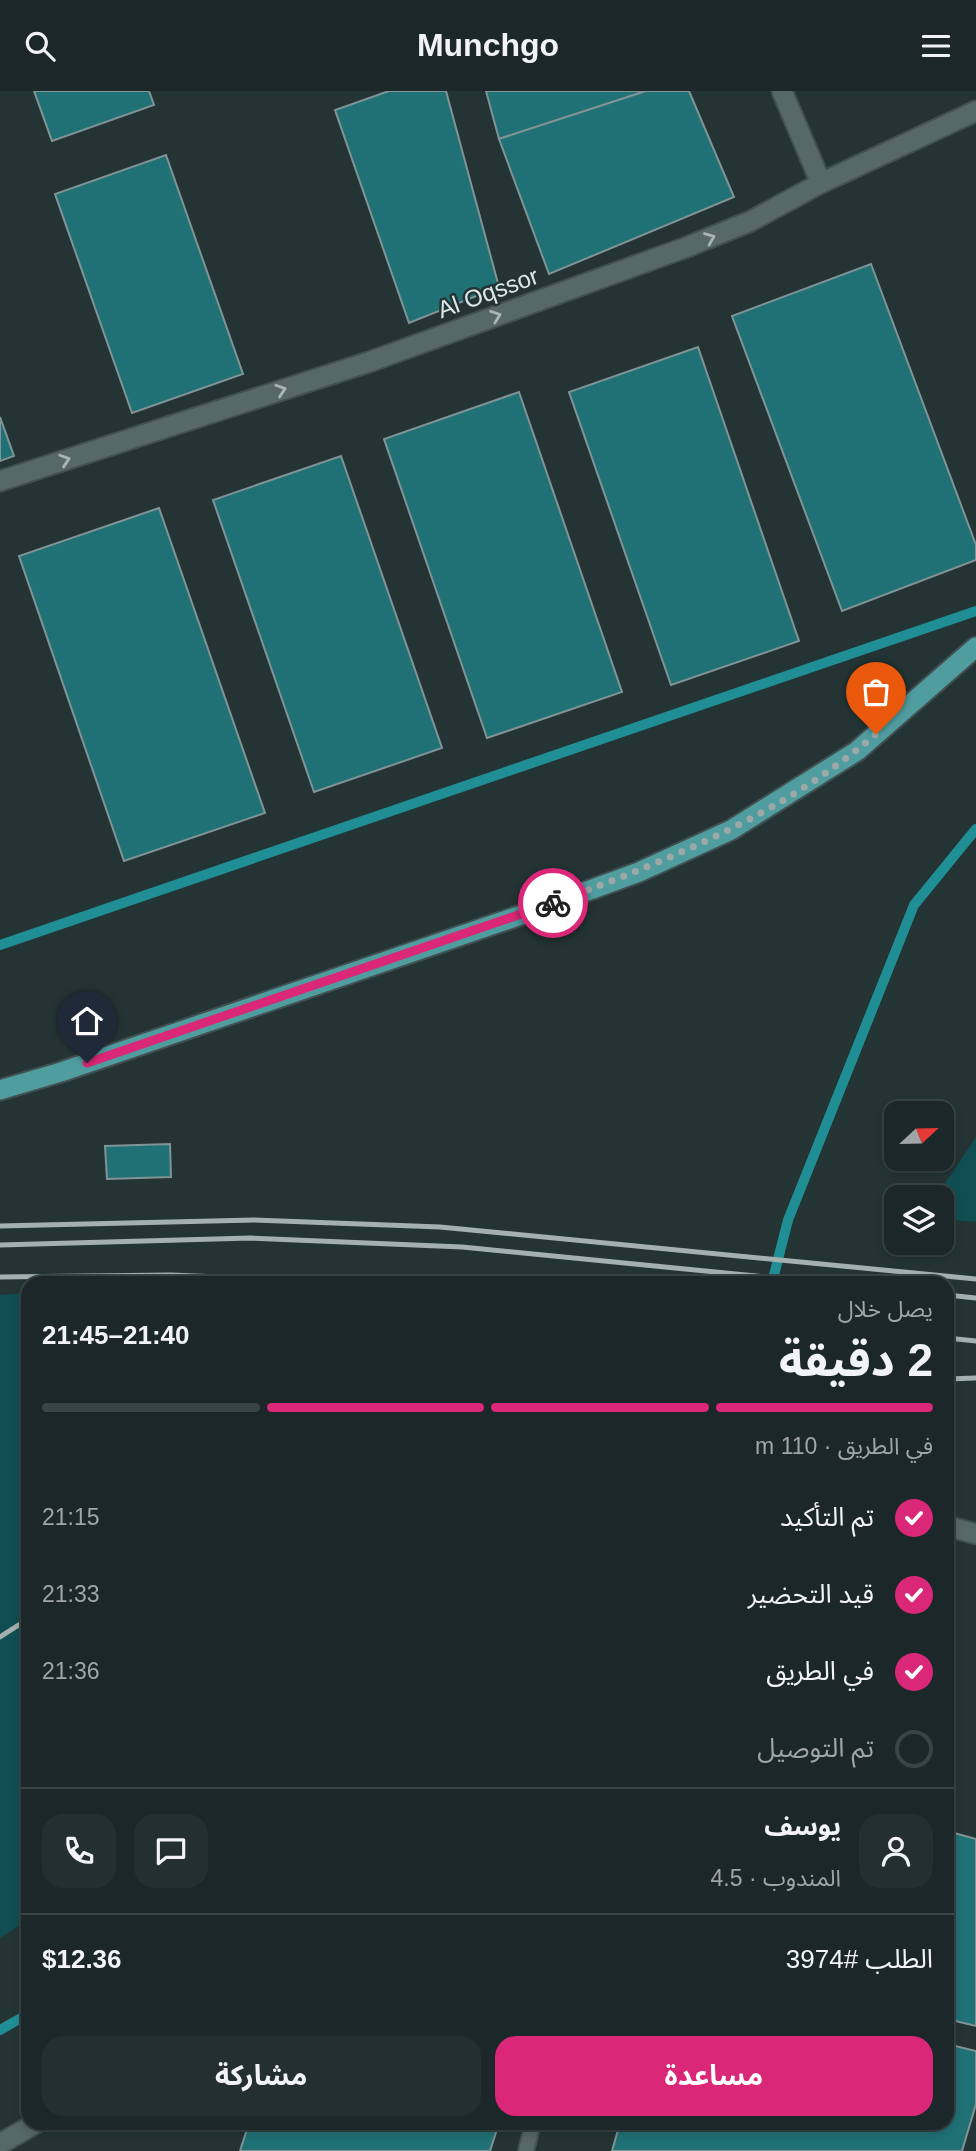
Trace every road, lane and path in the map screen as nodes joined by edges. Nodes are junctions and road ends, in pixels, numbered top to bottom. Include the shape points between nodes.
1 (782, 91) edge
2 (976, 111) edge
3 (821, 183) junction
4 (0, 481) edge
5 (976, 647) edge
6 (0, 1090) edge
7 (954, 1528) edge
8 (976, 1534) edge
9 (24, 2130) edge
10 (531, 2130) edge
11 (0, 2144) edge
12 (526, 2151) edge

1 - 3 street
2 - 3 street, Al Oqssor
4 -> 3 street, Al Oqssor via 369,362 662,256 751,221
5 - 6 main road via 856,751 730,830 639,872
7 - 8 street
9 - 11 street
10 - 12 lane

